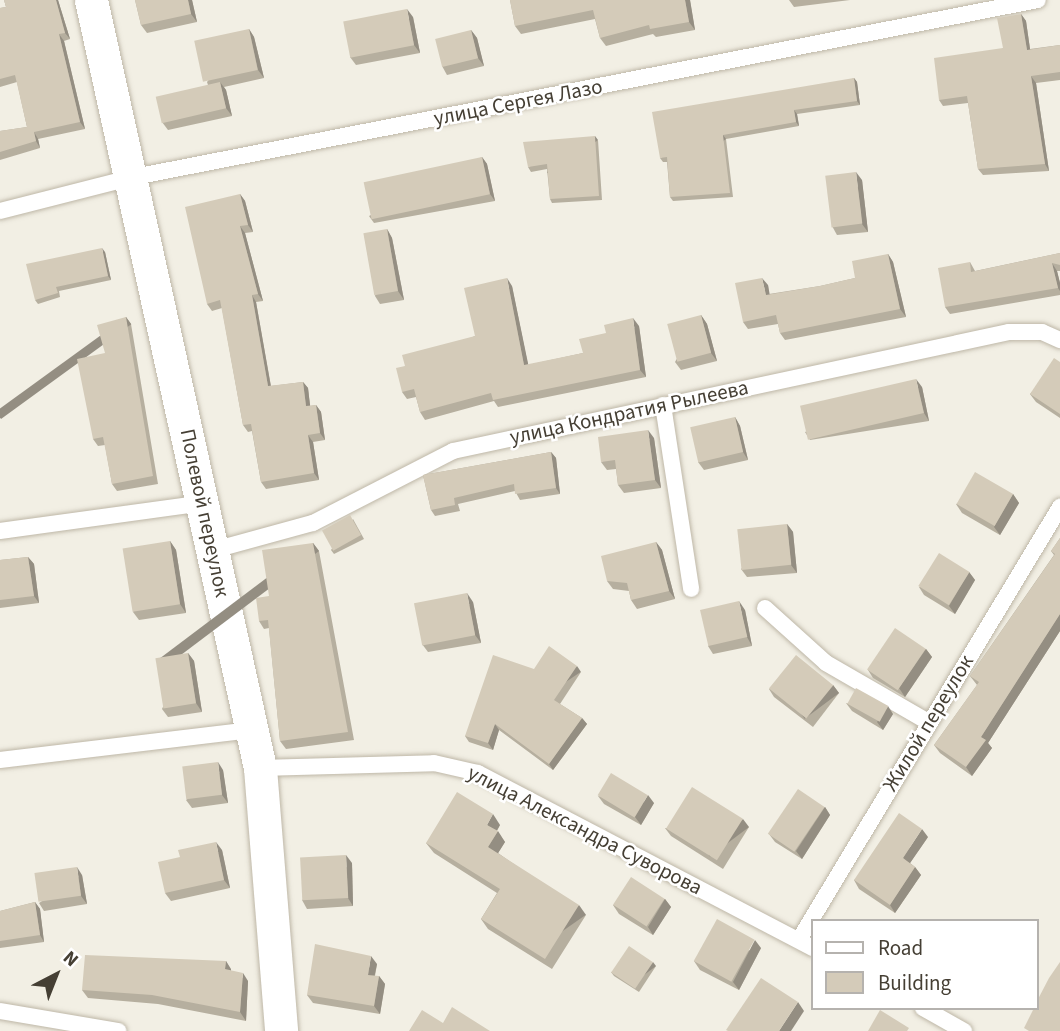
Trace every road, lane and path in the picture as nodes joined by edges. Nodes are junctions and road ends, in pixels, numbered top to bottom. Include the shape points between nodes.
1 (91, 0) edge
2 (1038, 0) edge
3 (129, 178) junction
4 (0, 211) edge
5 (1060, 340) edge
6 (663, 405) junction
7 (205, 503) junction
8 (1060, 507) edge
9 (0, 531) edge
10 (214, 550) junction
11 (691, 589) dead end
12 (765, 608) dead end
13 (928, 722) junction
14 (251, 730) junction
15 (0, 760) edge
16 (260, 768) junction
17 (820, 919) edge
18 (806, 944) edge
19 (927, 1010) edge
20 (0, 1011) edge
21 (118, 1031) edge
22 (281, 1031) edge
23 (964, 1031) edge

1 - 3 street, Полевой переулок
2 - 3 lane, улица Сергея Лазо
3 - 4 lane, улица Сергея Лазо
3 - 7 street, Полевой переулок
5 - 6 lane, улица Кондратия Рылеева via 1042,332 1009,332
6 - 10 lane, улица Кондратия Рылеева via 453,451 313,523
6 - 11 lane
7 - 9 lane
7 - 10 street, Полевой переулок
8 - 13 lane, Жилой переулок
10 - 14 street, Полевой переулок
12 - 13 lane via 827,663
13 - 17 lane, Жилой переулок
14 - 15 lane
14 - 16 street, Полевой переулок
16 - 18 lane, улица Александра Суворова via 434,763 478,773
16 - 22 street, Полевой переулок
19 - 23 lane
20 - 21 lane

